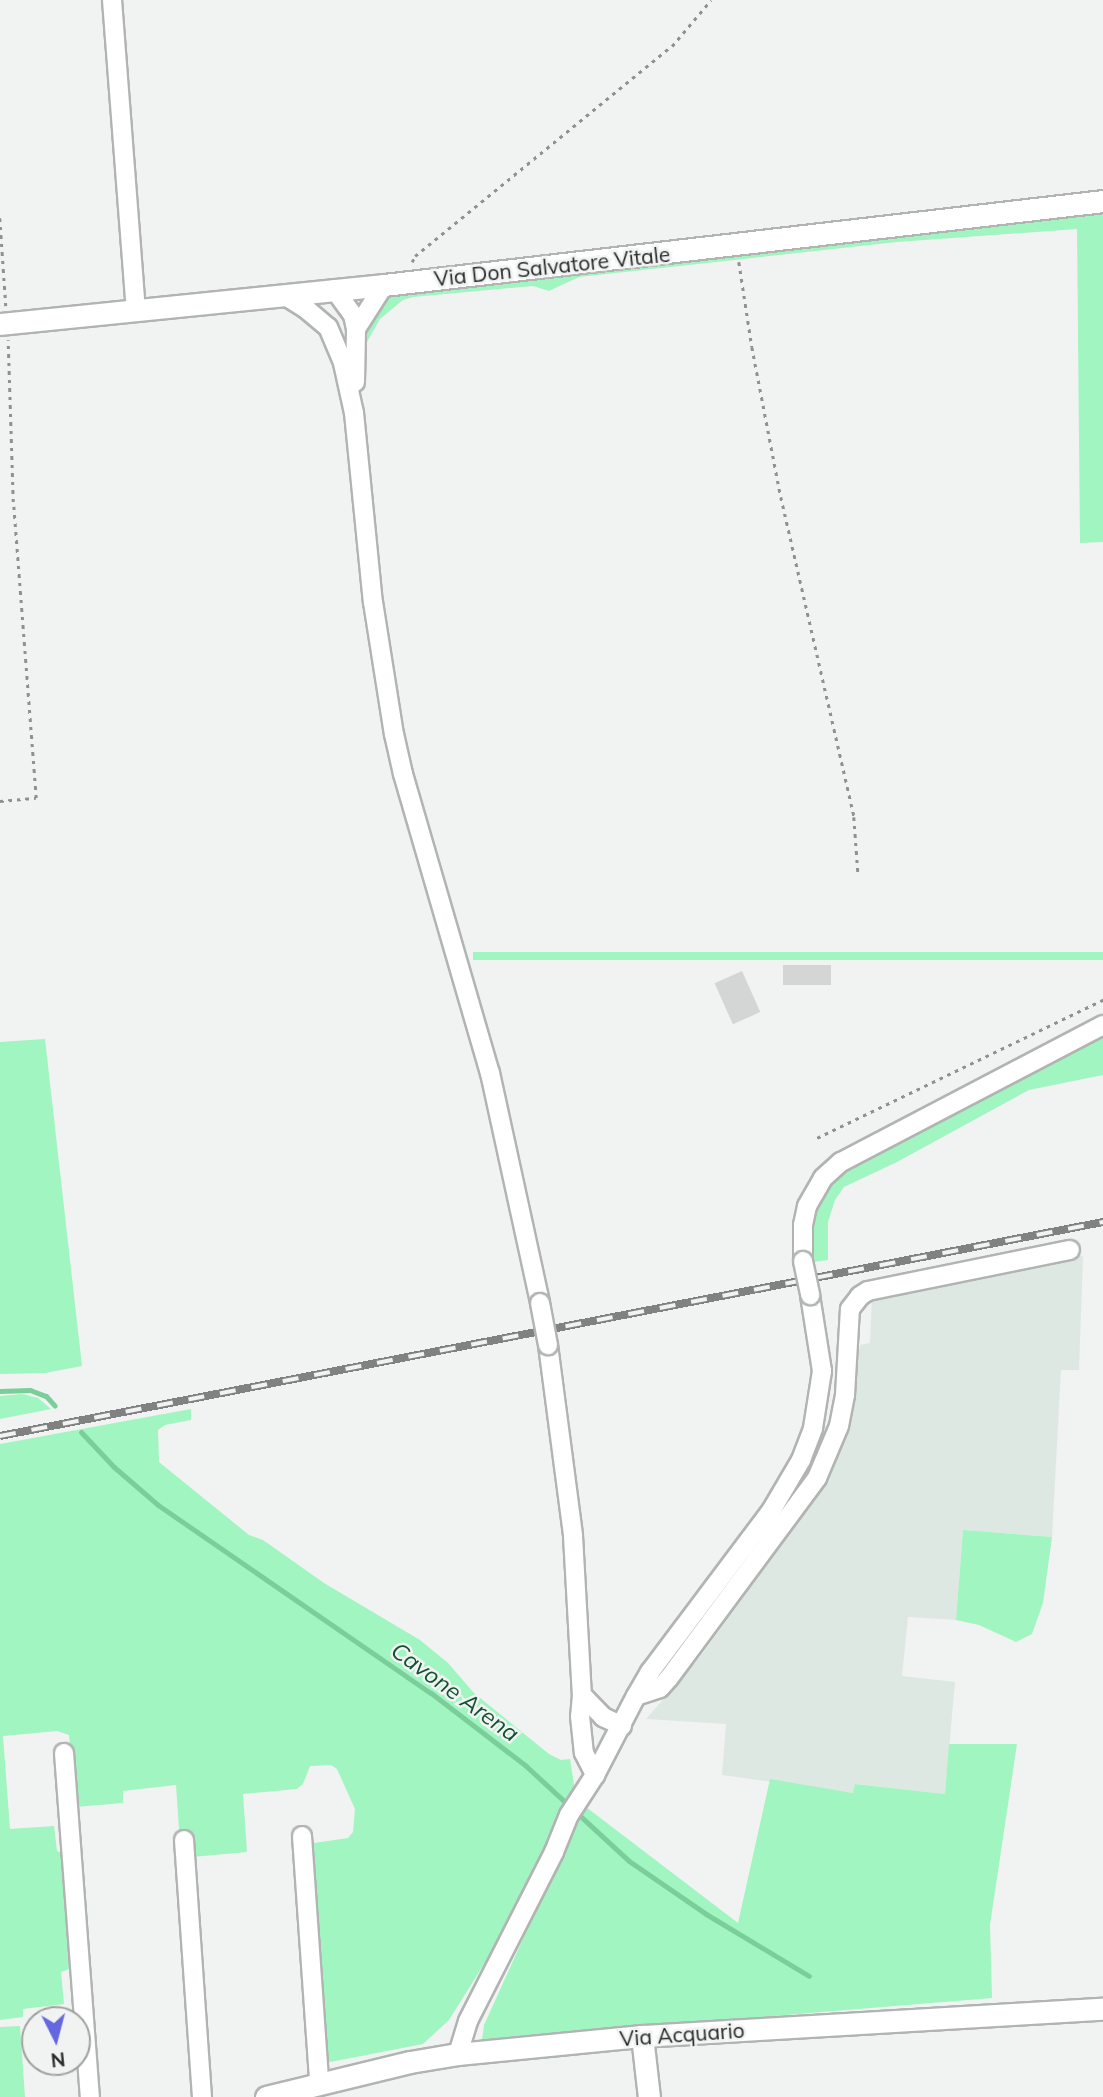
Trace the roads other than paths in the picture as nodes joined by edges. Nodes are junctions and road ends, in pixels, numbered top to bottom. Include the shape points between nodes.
1 (112, 0) edge
2 (1103, 201) edge
3 (384, 285) junction
4 (334, 289) junction
5 (284, 295) junction
6 (136, 311) junction
7 (321, 321) junction
8 (4, 324) edge
9 (356, 329) junction
10 (354, 414) junction
11 (1103, 1025) edge
12 (1070, 1250) dead end
13 (582, 1695) junction
14 (636, 1696) junction
15 (622, 1726) junction
16 (64, 1753) dead end
17 (595, 1775) junction
18 (302, 1836) dead end
19 (184, 1840) dead end
20 (1103, 2009) edge
21 (642, 2036) junction
22 (458, 2054) junction
23 (319, 2082) junction
24 (90, 2097) edge
25 (202, 2097) edge
26 (267, 2097) edge
27 (649, 2097) edge

1 - 6 street
2 - 3 street, Via Don Salvatore Vitale
3 - 4 street, Via Don Salvatore Vitale
3 - 9 street
4 - 5 street, Via Don Salvatore Vitale
4 - 7 street
4 - 9 street via 353,314
5 - 6 street, Via Don Salvatore Vitale
5 - 7 street
6 - 8 street, Via Don Salvatore Vitale
7 - 10 street via 335,339 344,363
9 - 10 street
10 - 13 street, bridge via 373,602 394,734 490,1073 548,1345 573,1536
11 - 14 street, bridge via 841,1162 823,1178 807,1206 803,1225 803,1261 822,1371 813,1428 801,1460 771,1511
12 - 14 street via 860,1296 850,1309 839,1426 817,1478 669,1678 660,1688
13 - 15 street via 603,1717
13 - 17 street via 584,1753
14 - 15 street
15 - 17 street
16 - 24 street
17 - 22 street via 569,1815 468,2021
18 - 23 street
19 - 25 street
20 - 21 street, Via Acquario
21 - 22 street, Via Acquario
21 - 27 street
22 - 23 street, Via Acquario
23 - 26 street, Via Acquario

